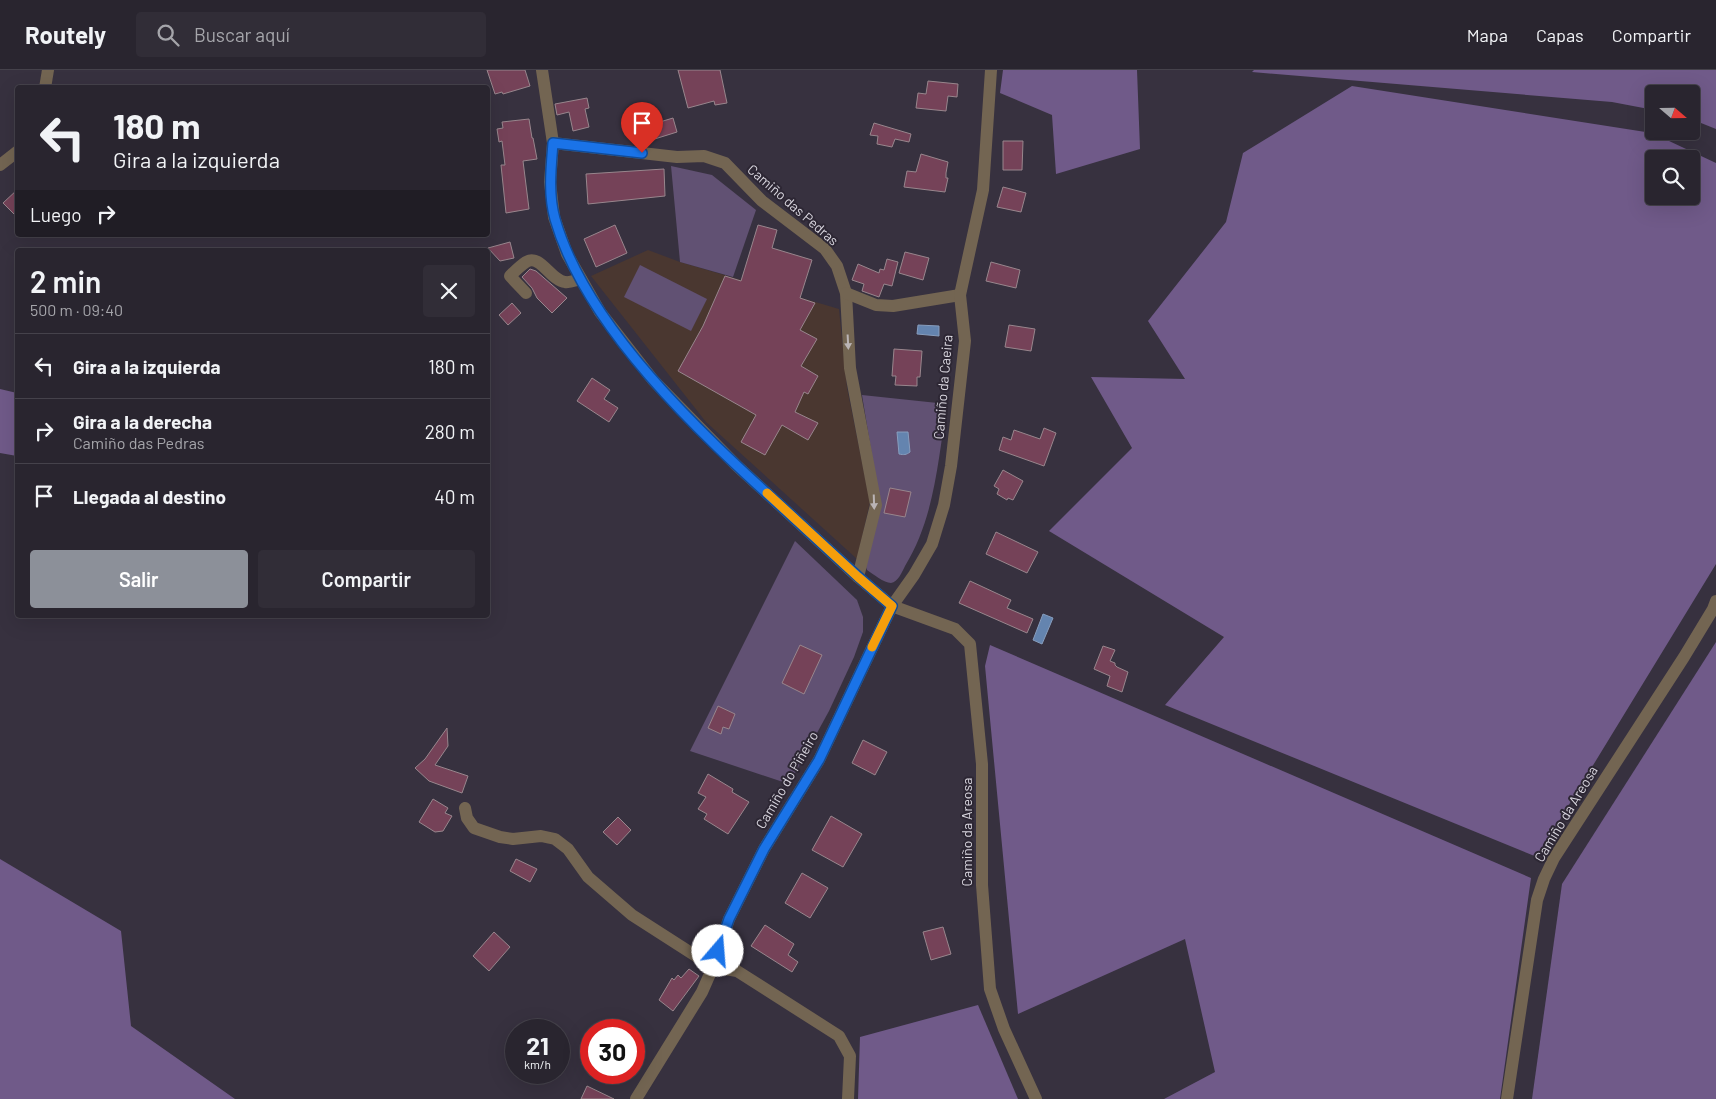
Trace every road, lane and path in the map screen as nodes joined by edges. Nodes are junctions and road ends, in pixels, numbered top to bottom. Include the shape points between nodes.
1 (48, 70) edge
2 (542, 70) edge
3 (991, 70) edge
4 (46, 85) edge
5 (553, 143) junction
6 (15, 153) edge
7 (0, 165) edge
8 (581, 279) junction
9 (526, 293) dead end
10 (846, 293) junction
11 (960, 295) junction
12 (858, 577) junction
13 (1716, 600) edge
14 (892, 606) junction
15 (465, 808) dead end
16 (713, 967) junction
17 (636, 1099) edge
18 (848, 1099) edge
19 (1036, 1099) edge
20 (1506, 1099) edge

1 - 4 street
2 - 5 street
3 - 11 street, Camiño da Caeira via 983,190
5 - 8 street via 550,182 554,217 567,254
5 - 10 street, Camiño das Pedras via 677,157 704,156 725,163 762,201 825,249 837,266
6 - 7 street
8 - 9 street via 566,283 554,278 538,262 527,261 510,276
8 - 12 street via 600,312 653,380 736,465
10 - 11 street via 876,305 893,306
10 -> 12 street, Camiño das Pedras via 850,368 876,505
11 - 14 street, Camiño da Caeira via 965,341 944,505 932,544
12 - 14 street
13 - 20 street, Camiño da Areosa via 1684,657 1554,858 1544,879 1534,919
14 - 16 street, Camiño do Piñeiro via 819,760 764,849 729,919
14 - 19 street, Camiño da Areosa via 954,629 970,644 982,764 982,885 990,989 1004,1029
15 - 16 street via 474,828 500,838 541,836 555,839 568,849 588,877 632,915
16 - 17 street, Camiño do Piñeiro via 702,992
16 - 18 street via 736,970 838,1036 850,1056

